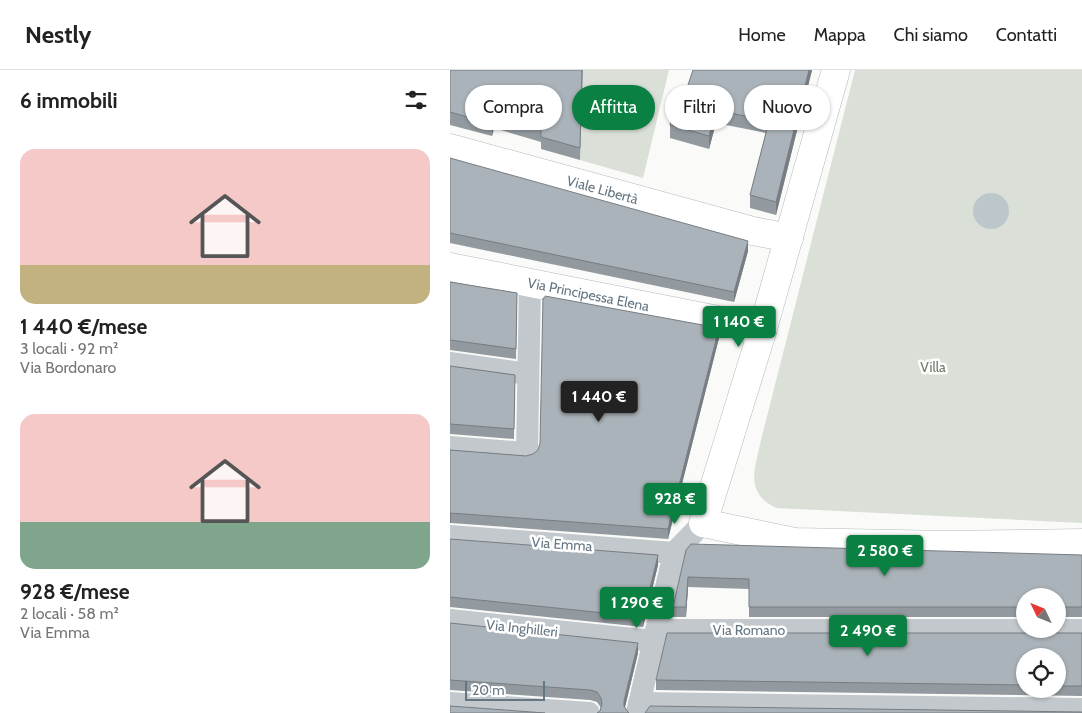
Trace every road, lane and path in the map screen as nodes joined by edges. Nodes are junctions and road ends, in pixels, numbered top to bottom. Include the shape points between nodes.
1 (836, 70) edge
2 (450, 148) edge
3 (789, 238) junction
4 (450, 267) edge
5 (530, 283) junction
6 (762, 332) junction
7 (450, 363) edge
8 (528, 374) junction
9 (450, 447) edge
10 (703, 523) junction
11 (450, 536) edge
12 (1082, 543) edge
13 (674, 553) junction
14 (450, 620) edge
15 (1082, 630) edge
16 (655, 636) junction
17 (450, 703) edge
18 (638, 708) edge
19 (1082, 709) edge
20 (589, 713) edge

1 - 3 street
2 - 3 street, Viale Libertà
3 - 6 street
4 - 5 street, Via Principessa Elena
5 - 6 street, Via Principessa Elena via 728,322
5 - 8 street
6 - 10 street
7 - 8 street
8 - 9 street via 527,453
10 - 12 street via 795,542
10 - 13 street
11 - 13 street, Via Emma
13 - 16 street
14 - 16 street, Via Inghilleri
15 - 16 street, Via Romano
16 - 18 street
17 - 20 street
18 - 19 street

